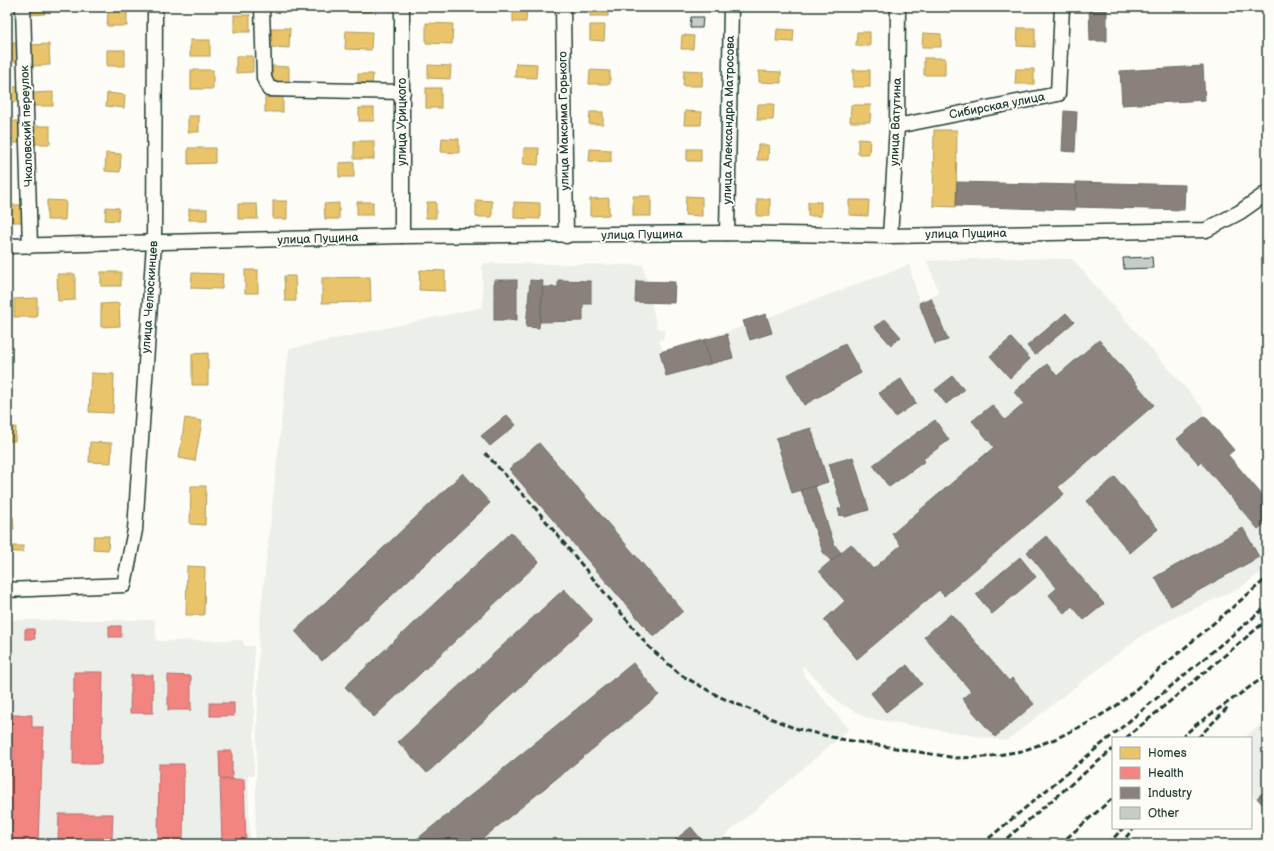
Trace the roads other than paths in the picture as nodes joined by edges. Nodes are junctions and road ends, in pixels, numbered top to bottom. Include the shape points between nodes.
1 (23, 7) edge
2 (155, 7) edge
3 (262, 7) edge
4 (402, 7) edge
5 (563, 7) edge
6 (731, 7) edge
7 (898, 7) edge
8 (1062, 7) edge
9 (403, 92) junction
10 (896, 126) junction
11 (1267, 193) edge
12 (727, 233) junction
13 (402, 236) junction
14 (566, 236) junction
15 (890, 236) junction
16 (154, 243) junction
17 (7, 246) edge
18 (30, 246) junction
19 (7, 590) edge

1 - 18 street, Чкаловский переулок
2 - 16 street, улица Челюскинцев
3 - 9 street via 264,78 270,89
4 - 9 street, улица Урицкого
5 - 14 street, улица Максима Горького
6 - 12 street, улица Александра Матросова
7 - 10 street, улица Ватутина
8 - 10 street, Сибирская улица via 1058,94
9 - 13 street, улица Урицкого
10 - 15 street, улица Ватутина
11 - 15 street, улица Пущина via 1240,212 1206,230
12 - 14 street, улица Пущина
12 - 15 street, улица Пущина
13 - 14 street, улица Пущина
13 - 16 street, улица Пущина
16 - 18 street, улица Пущина
16 - 19 street, улица Челюскинцев via 135,530 124,585
17 - 18 street, улица Пущина

